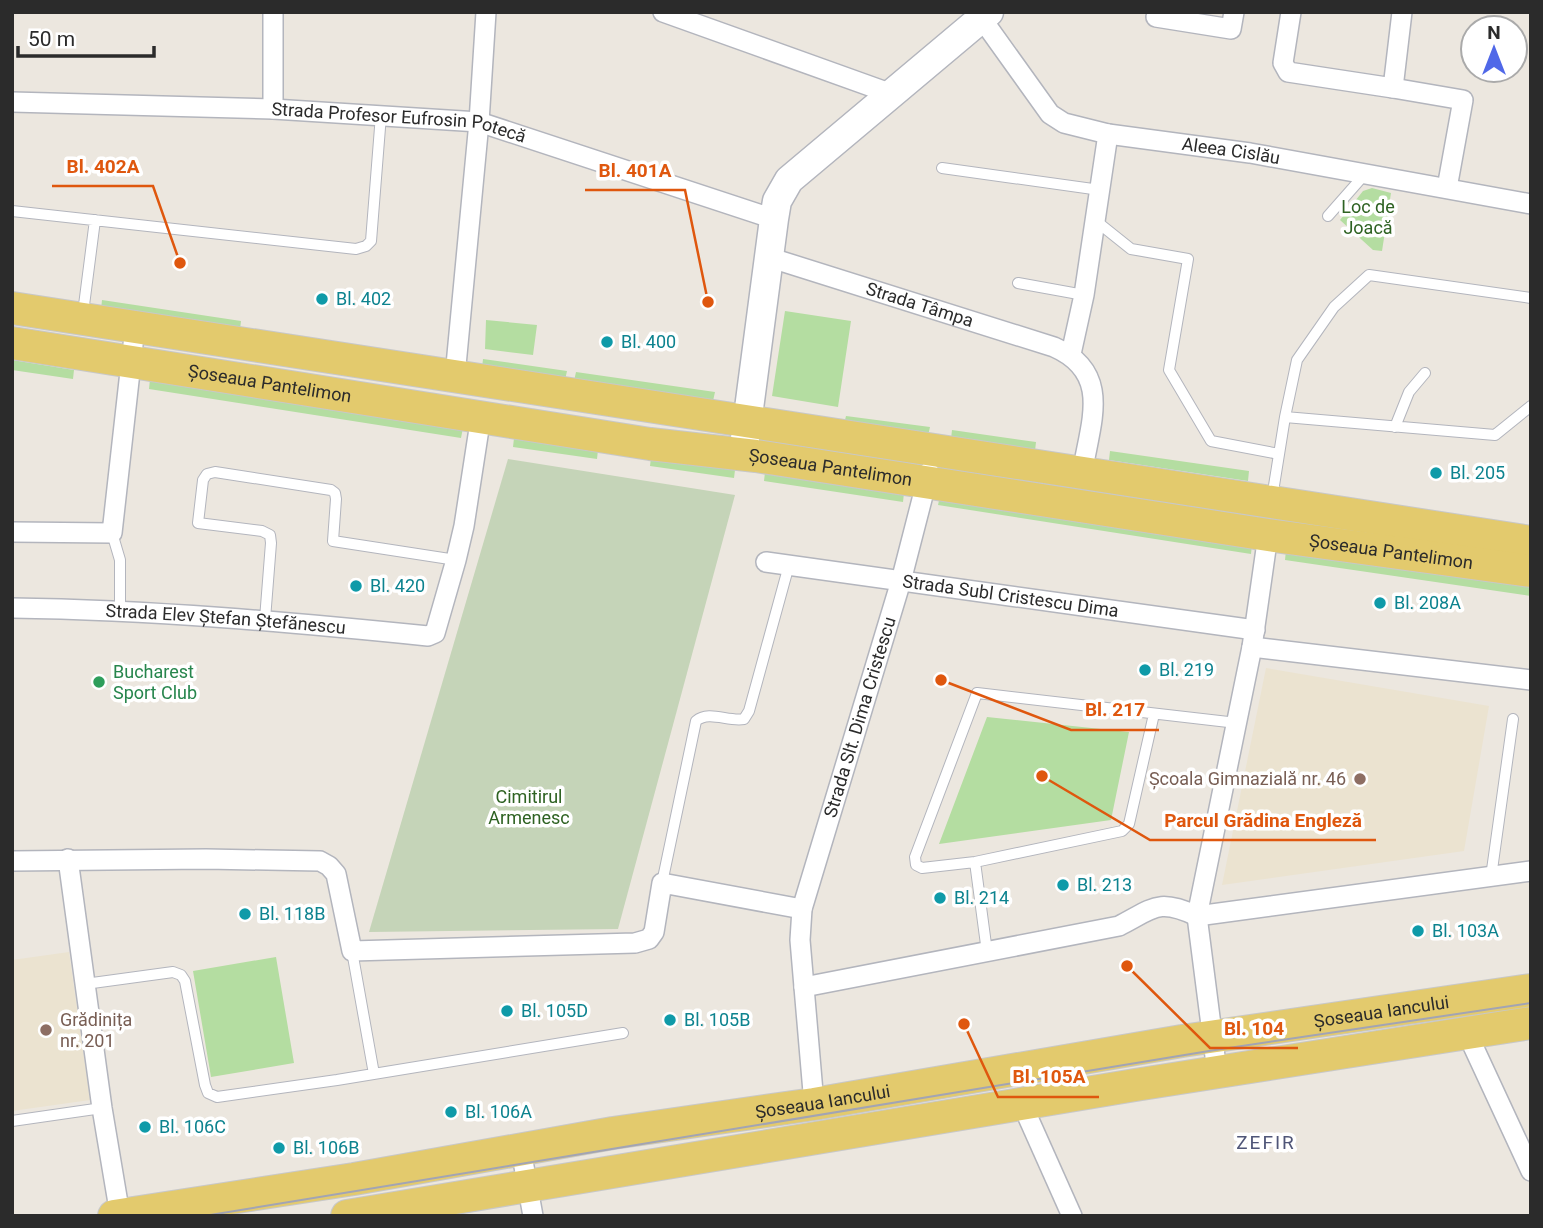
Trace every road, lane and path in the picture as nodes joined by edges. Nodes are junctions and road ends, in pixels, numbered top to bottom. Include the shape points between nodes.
1 (273, 12) edge
2 (486, 12) edge
3 (663, 12) edge
4 (1234, 12) edge
5 (1291, 12) edge
6 (1402, 12) edge
7 (986, 15) edge
8 (1156, 17) dead end
9 (1393, 88) junction
10 (892, 94) junction
11 (12, 102) edge
12 (273, 108) junction
13 (381, 114) junction
14 (479, 122) junction
15 (1108, 134) junction
16 (942, 168) dead end
17 (1366, 174) junction
18 (1447, 188) junction
19 (1100, 190) junction
20 (1531, 204) edge
21 (12, 211) edge
22 (1328, 216) dead end
23 (774, 219) junction
24 (95, 220) junction
25 (1096, 221) junction
26 (768, 257) junction
27 (1018, 284) dead end
28 (1084, 295) junction
29 (1531, 298) edge
30 (12, 307) edge
31 (82, 319) junction
32 (135, 327) junction
33 (12, 343) edge
34 (1071, 354) junction
35 (131, 361) junction
36 (1425, 373) dead end
37 (455, 376) junction
38 (1531, 406) edge
39 (481, 416) junction
40 (1285, 417) junction
41 (748, 422) junction
42 (1395, 427) junction
43 (743, 454) junction
44 (1279, 454) junction
45 (930, 466) junction
46 (1082, 474) junction
47 (1272, 502) junction
48 (12, 532) edge
49 (112, 533) junction
50 (1268, 535) junction
51 (1531, 542) edge
52 (456, 561) junction
53 (766, 562) dead end
54 (789, 565) junction
55 (1531, 571) edge
56 (901, 581) junction
57 (12, 608) edge
58 (120, 610) junction
59 (265, 619) junction
60 (1253, 638) junction
61 (1531, 680) edge
62 (1154, 713) junction
63 (1513, 719) dead end
64 (1237, 723) junction
65 (68, 859) junction
66 (12, 861) edge
67 (975, 862) junction
68 (1531, 872) edge
69 (1491, 878) junction
70 (662, 883) junction
71 (802, 909) junction
72 (1196, 916) junction
73 (352, 951) junction
74 (987, 952) junction
75 (85, 984) junction
76 (804, 988) junction
77 (1531, 990) edge
78 (1531, 1024) edge
79 (623, 1033) dead end
80 (1467, 1033) junction
81 (1213, 1036) junction
82 (1217, 1072) junction
83 (374, 1074) junction
84 (814, 1104) junction
85 (1022, 1104) junction
86 (103, 1108) junction
87 (12, 1121) edge
88 (521, 1150) junction
89 (1531, 1171) edge
90 (530, 1201) edge
91 (117, 1215) edge
92 (347, 1216) edge
93 (1072, 1216) edge

1 - 12 street
2 - 14 street
3 - 10 street
4 - 8 street via 1231,29
5 - 9 street via 1283,63 1288,72
6 - 9 street
7 - 10 main road
7 - 15 street, Aleea Cislău via 1050,114 1064,123
9 - 18 street via 1463,100
10 - 23 main road via 789,180 777,201
11 - 12 street, Strada Profesor Eufrosin Potecă
12 - 13 street, Strada Profesor Eufrosin Potecă
13 - 14 street, Strada Profesor Eufrosin Potecă
13 - 24 lane via 371,241 366,246 356,249
14 - 23 street, Strada Profesor Eufrosin Potecă
14 - 37 street
15 - 17 street, Aleea Cislău
15 - 19 street
16 - 19 lane
17 - 18 street, Aleea Cislău
17 - 22 lane
18 - 20 street, Aleea Cislău
19 - 25 street
21 - 24 lane
23 - 26 main road
24 - 31 lane
25 - 28 street
25 - 44 lane via 1131,248 1188,260 1169,370 1211,441
26 - 34 street, Strada Tâmpa
26 - 41 main road
27 - 28 lane
28 - 34 street
29 - 40 lane via 1369,275 1334,307 1297,360
30 - 31 main road, Șoseaua Pantelimon
31 - 32 main road, Șoseaua Pantelimon
32 - 35 street
32 - 37 main road, Șoseaua Pantelimon
33 - 35 main road, Șoseaua Pantelimon
34 - 46 street via 1090,376 1094,398
35 - 39 main road, Șoseaua Pantelimon
35 - 49 street
36 - 42 lane via 1409,393
37 - 41 main road, Șoseaua Pantelimon
38 - 42 lane via 1495,435
39 - 43 main road, Șoseaua Pantelimon
39 - 52 street
40 - 42 lane
40 - 44 lane
41 - 43 main road
41 - 45 main road, Șoseaua Pantelimon
43 - 45 main road, Șoseaua Pantelimon
44 - 47 lane
45 - 46 main road, Șoseaua Pantelimon
45 - 50 main road, Șoseaua Pantelimon
45 - 56 street, Strada Slt. Dima Cristescu
46 - 47 main road, Șoseaua Pantelimon
47 - 51 main road, Șoseaua Pantelimon
48 - 49 street
49 - 58 lane via 120,560
50 - 55 main road, Șoseaua Pantelimon
50 - 60 street
52 - 59 street, Strada Elev Ștefan Ștefănescu via 435,633 428,636
52 - 59 lane via 333,541 336,499 331,490 207,474 198,523 270,535
53 - 54 street, Strada Subl Cristescu Dima
54 - 56 street, Strada Subl Cristescu Dima
54 - 70 lane via 749,711 744,719 707,716 696,720
56 - 60 street, Strada Subl Cristescu Dima
56 - 71 street, Strada Slt. Dima Cristescu
57 - 58 street, Strada Elev Ștefan Ștefănescu
58 - 59 street, Strada Elev Ștefan Ștefănescu
60 - 61 street, Strada Subl Cristescu Dima
60 - 64 street
62 - 64 lane
62 - 67 lane via 1129,824 1122,831
62 - 67 lane via 977,694 915,857 922,868
63 - 69 lane
64 - 72 street
65 - 66 street
65 - 73 street via 320,862 336,874
65 - 75 street
67 - 74 lane
68 - 69 street
69 - 72 street
70 - 71 street
70 - 73 street via 654,932 649,939 635,943
71 - 76 street, Strada Slt. Dima Cristescu
72 - 74 street via 1163,905 1119,926
72 - 81 street
73 - 83 lane
74 - 76 street
75 - 83 lane via 173,972 181,975 205,1085 208,1093 217,1097
75 - 86 street
76 - 84 street, Strada Slt. Dima Cristescu
77 - 81 main road, Șoseaua Iancului
78 - 80 main road, Șoseaua Iancului
79 - 83 lane
80 - 82 main road, Șoseaua Iancului
80 - 89 street
81 - 82 street
81 - 84 main road, Șoseaua Iancului
82 - 85 main road, Șoseaua Iancului
84 - 88 main road, Șoseaua Iancului
85 - 90 main road, Șoseaua Iancului
85 - 93 street
86 - 87 lane
86 - 91 street
88 - 90 street
88 - 91 main road, Șoseaua Iancului
90 - 92 main road, Șoseaua Iancului

